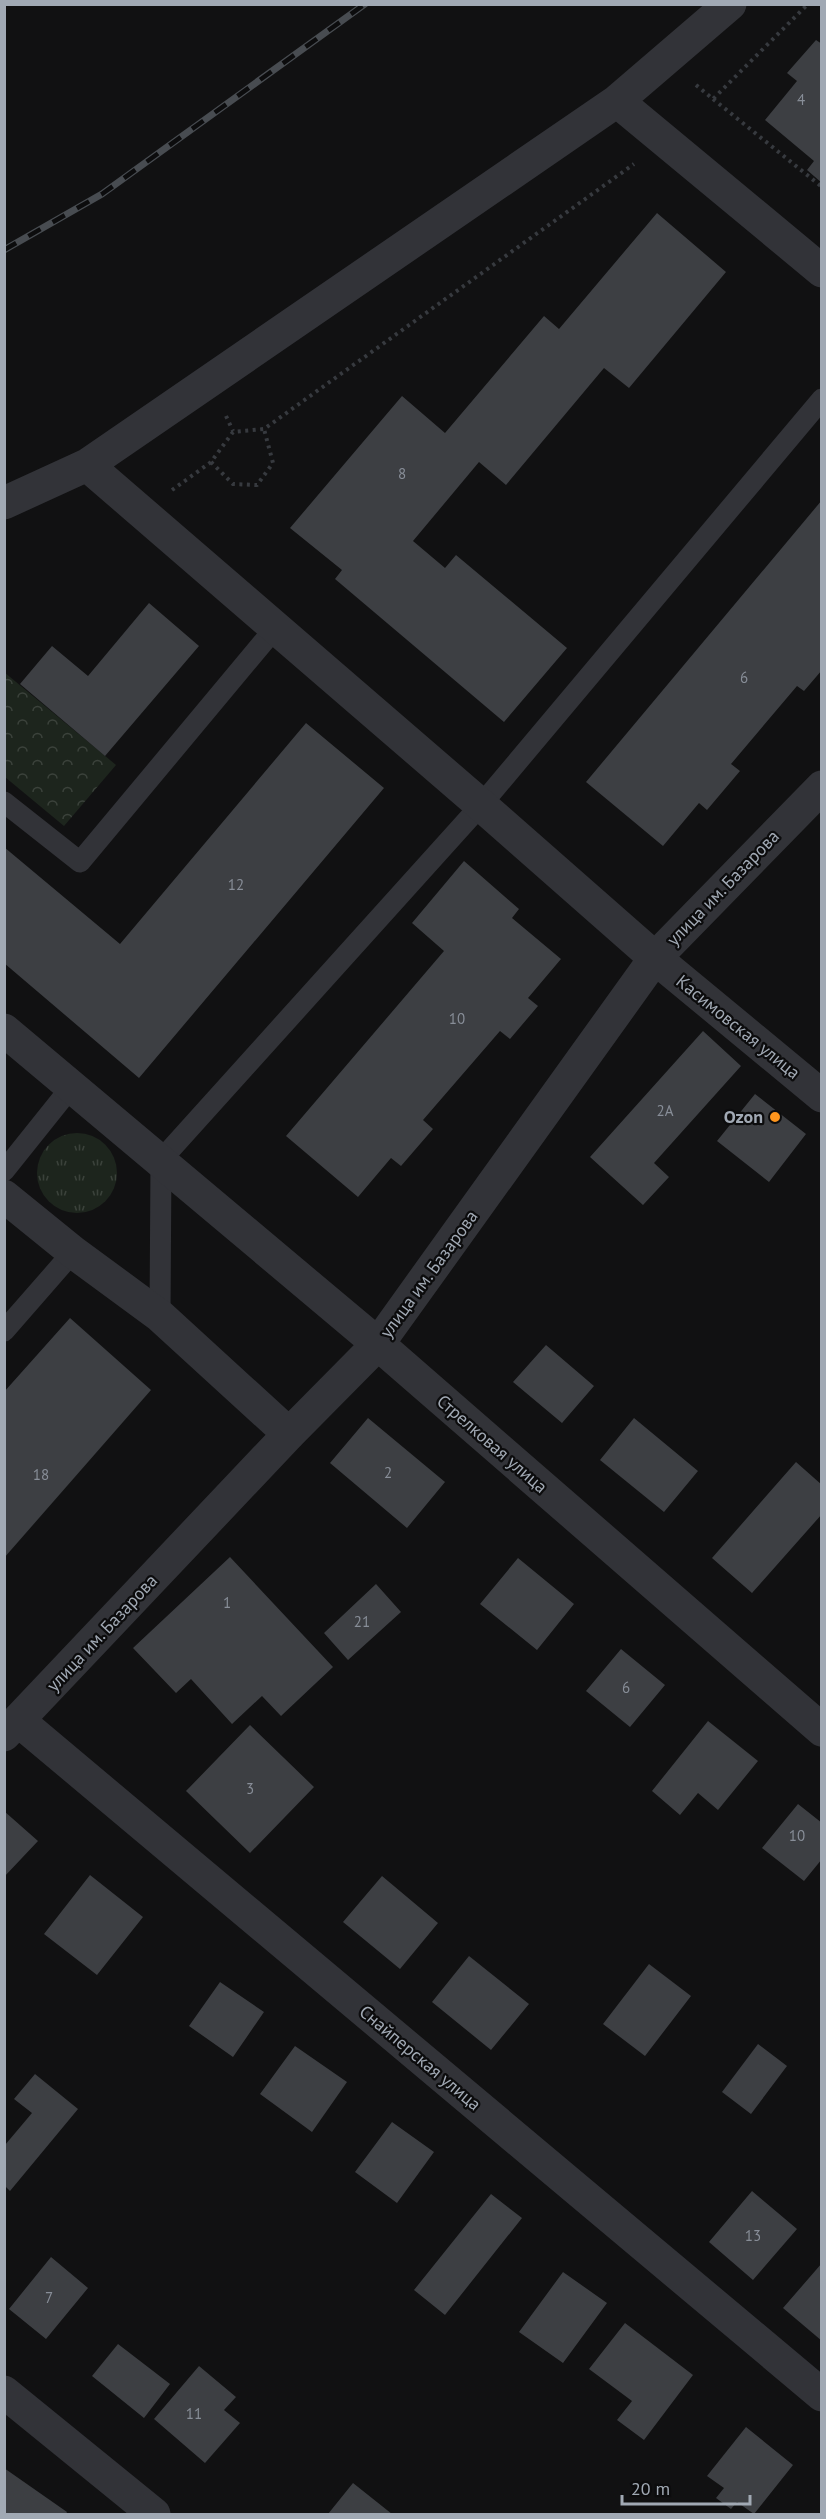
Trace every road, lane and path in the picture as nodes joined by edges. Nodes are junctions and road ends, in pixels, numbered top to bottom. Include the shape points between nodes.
1 (730, 4) edge
2 (808, 4) edge
3 (665, 59) junction
4 (713, 99) junction
5 (617, 101) junction
6 (666, 141) junction
7 (822, 188) edge
8 (822, 271) edge
9 (822, 399) edge
10 (264, 429) junction
11 (211, 462) junction
12 (87, 465) junction
13 (4, 503) edge
14 (141, 511) junction
15 (276, 627) junction
16 (822, 787) edge
17 (4, 802) edge
18 (481, 805) junction
19 (655, 958) junction
20 (4, 1030) edge
21 (72, 1086) junction
22 (822, 1096) edge
23 (161, 1160) junction
24 (4, 1171) edge
25 (4, 1196) edge
26 (73, 1252) junction
27 (160, 1316) junction
28 (4, 1331) edge
29 (378, 1344) junction
30 (290, 1434) junction
31 (12, 1728) edge
32 (822, 1730) edge
33 (4, 2392) edge
34 (822, 2395) edge
35 (154, 2514) edge

1 - 3 street
2 - 4 path
3 - 4 path
3 - 5 street
4 - 7 path
5 - 6 street
5 - 12 street
6 - 8 street
6 - 10 path
9 - 18 lane
10 - 11 path via 233,432
10 - 11 path via 273,463 257,485 233,484
11 - 14 path
12 - 13 street
12 - 14 street, Касимовская улица
14 - 15 street, Касимовская улица
15 - 17 lane via 80,862
15 - 18 street, Касимовская улица
16 - 19 street, улица им. Базарова
18 - 19 street, Касимовская улица
18 - 23 lane
19 - 22 street, Касимовская улица
19 - 29 street, улица им. Базарова
20 - 21 street, Стрелковая улица
21 - 23 street, Стрелковая улица
21 - 24 lane
23 - 27 lane
23 - 29 street, Стрелковая улица
25 - 26 street
26 - 27 street
26 - 28 lane
27 - 30 street
29 - 30 street, улица им. Базарова
29 - 32 street, Стрелковая улица
30 - 31 street, улица им. Базарова
31 - 34 street, Снайперская улица
33 - 35 street

